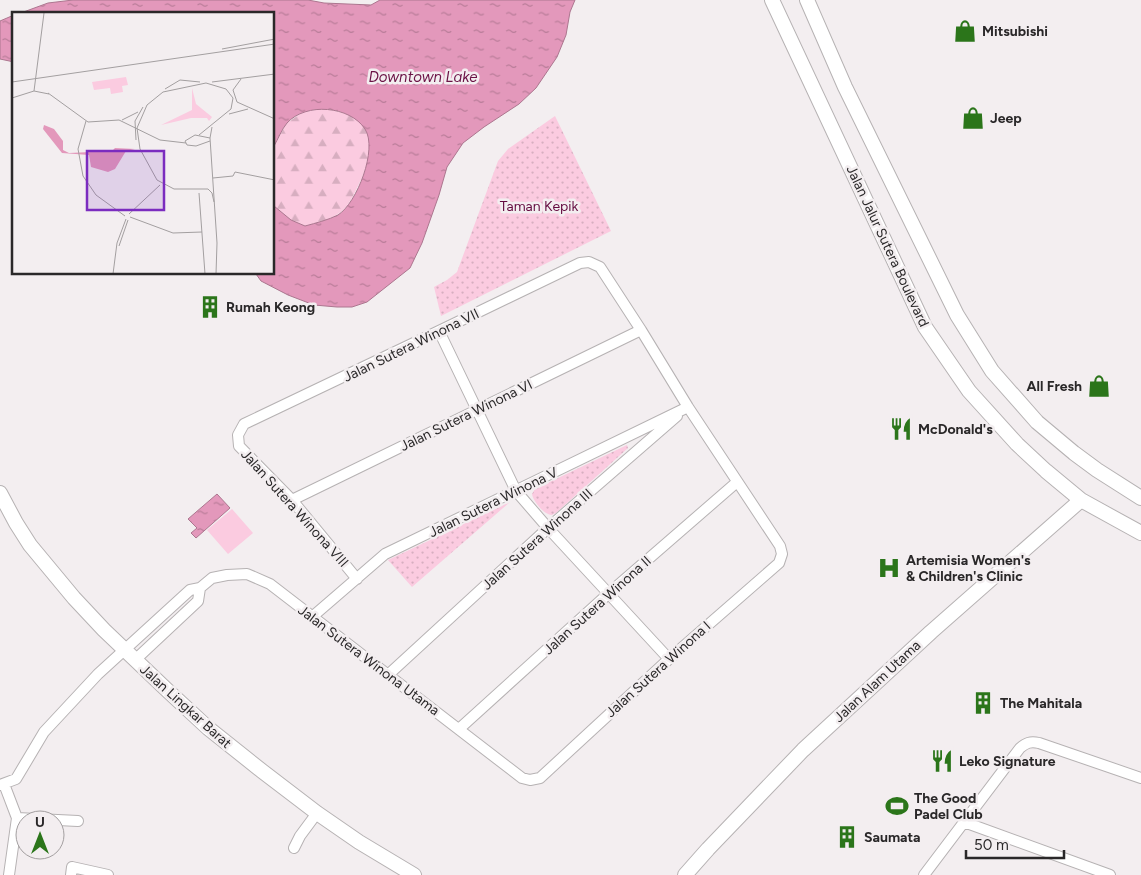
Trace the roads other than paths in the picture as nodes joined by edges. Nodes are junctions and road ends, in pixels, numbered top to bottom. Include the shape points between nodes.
1 (772, 0) edge
2 (807, 0) edge
3 (641, 330) junction
4 (439, 331) junction
5 (688, 407) junction
6 (477, 410) junction
7 (238, 435) joint
8 (737, 482) junction
9 (516, 490) junction
10 (0, 494) edge
11 (1141, 498) edge
12 (292, 500) junction
13 (1081, 500) junction
14 (548, 528) junction
15 (1141, 533) edge
16 (357, 579) junction
17 (608, 594) junction
18 (312, 617) junction
19 (130, 655) junction
20 (669, 658) junction
21 (389, 674) junction
22 (459, 728) junction
23 (1141, 778) edge
24 (530, 780) joint
25 (2, 785) edge
26 (317, 813) junction
27 (15, 814) edge
28 (65, 820) edge
29 (78, 821) dead end
30 (964, 822) junction
31 (15, 832) edge
32 (294, 848) dead end
33 (9, 875) edge
34 (71, 875) edge
35 (108, 875) edge
36 (414, 875) edge
37 (685, 875) edge
38 (924, 875) edge
39 (1110, 875) edge

1 - 13 main road, Jalan Jalur Sutera Boulevard via 925,327 969,391 1017,444
2 - 11 main road via 845,87 957,315 992,371 1037,422 1097,470
3 - 4 street, Jalan Sutera Winona VII via 600,267 589,262 580,263
3 - 5 street
3 - 6 street, Jalan Sutera Winona VI
4 - 6 street
4 - 7 street, Jalan Sutera Winona VII via 244,424
5 - 8 street
5 - 9 street, Jalan Sutera Winona V
5 - 14 street, Jalan Sutera Winona III
6 - 9 street
6 - 12 street, Jalan Sutera Winona VI
7 - 12 street, Jalan Sutera Winona VIII via 239,446
8 - 17 street, Jalan Sutera Winona II
8 - 20 street, Jalan Sutera Winona I via 780,546 779,563
9 - 14 street
9 - 16 street, Jalan Sutera Winona V via 385,554
10 - 19 main road, Jalan Lingkar Barat via 30,544 74,598
12 - 16 street, Jalan Sutera Winona VIII
13 - 15 main road, Jalan Jalur Sutera Boulevard
13 - 37 main road, Jalan Alam Utama via 803,750
14 - 17 street
14 - 21 street, Jalan Sutera Winona III
16 - 18 street, Jalan Sutera Winona V
17 - 20 street
17 - 22 street, Jalan Sutera Winona II
18 - 19 street, Jalan Sutera Winona Utama via 270,584 247,574 227,574 212,578 200,588 198,601
18 - 21 street, Jalan Sutera Winona Utama
19 - 25 street, Jalan Sutera Winona Utama via 98,674 44,732 16,779
19 - 26 main road, Jalan Lingkar Barat via 208,728
20 - 24 street, Jalan Sutera Winona I via 540,778
21 - 22 street, Jalan Sutera Winona Utama
22 - 24 street, Jalan Sutera Winona Utama via 522,778
23 - 30 street via 1031,742 1020,748
25 - 27 street
26 - 32 street
26 - 36 main road, Jalan Lingkar Barat
28 - 29 street
30 - 38 street
30 - 39 street
31 - 33 street
34 - 35 street via 72,867

